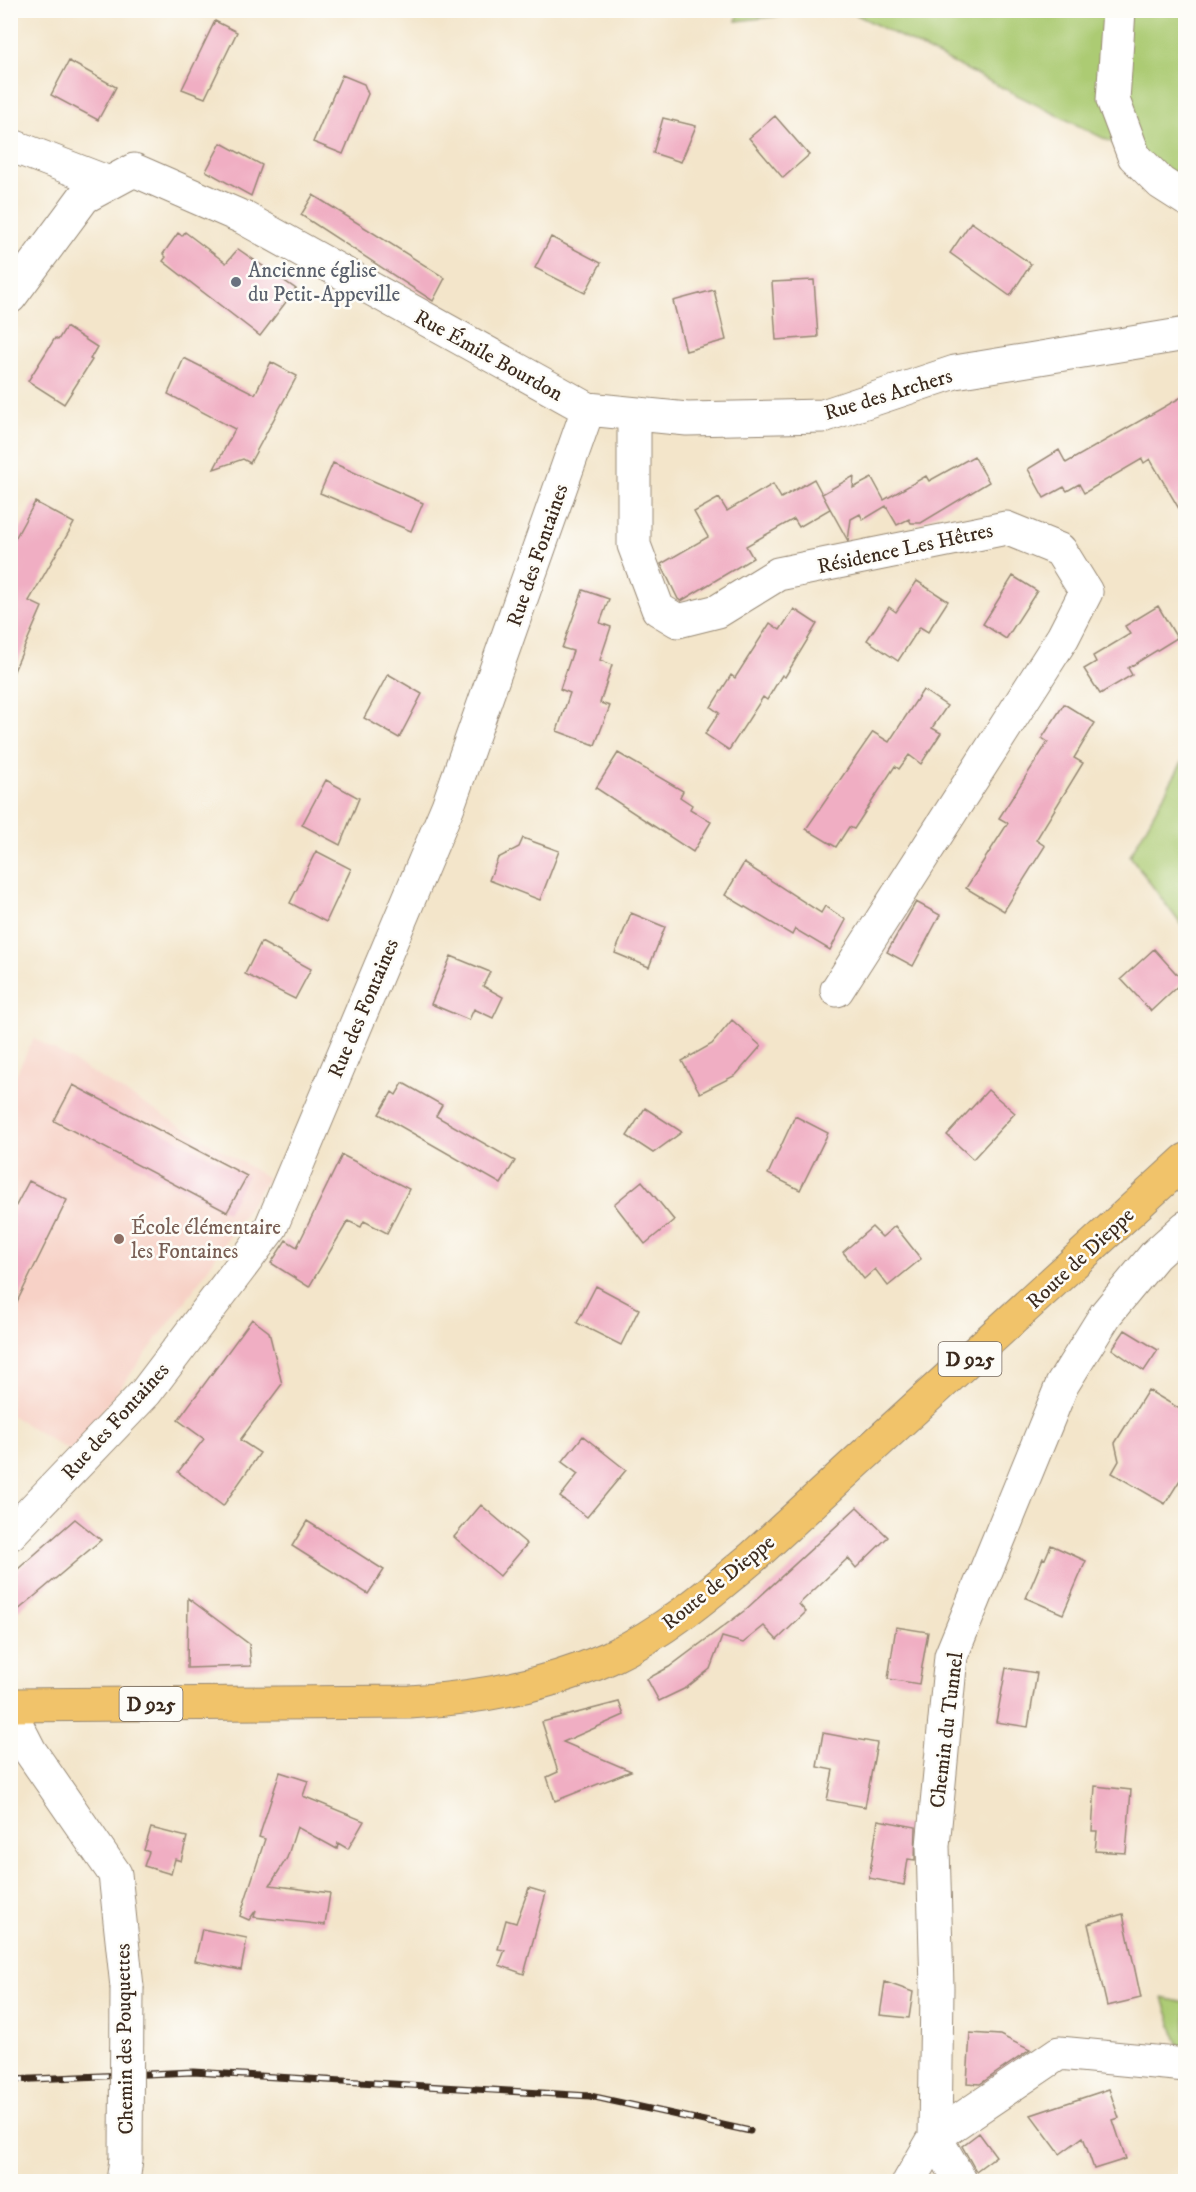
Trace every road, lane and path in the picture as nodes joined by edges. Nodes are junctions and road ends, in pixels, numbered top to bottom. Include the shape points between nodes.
1 (1119, 10) edge
2 (10, 145) edge
3 (109, 183) junction
4 (1185, 199) edge
5 (10, 297) edge
6 (1185, 334) edge
7 (588, 409) junction
8 (634, 414) junction
9 (837, 990) dead end
10 (1185, 1160) edge
11 (1185, 1227) edge
12 (10, 1534) edge
13 (10, 1705) edge
14 (10, 1712) edge
15 (1185, 2065) edge
16 (935, 2137) junction
17 (124, 2170) edge
18 (909, 2181) edge
19 (962, 2181) edge

1 - 4 street via 1113,100 1134,156 1161,183
2 - 3 street
3 - 5 street, Rue Émile Bourdon via 84,197
3 - 7 street, Rue Émile Bourdon via 134,170 244,218
6 - 8 street, Rue des Archers via 955,372 823,416 687,419
7 - 8 street, Rue des Archers
7 - 12 street, Rue des Fontaines via 448,806 271,1227 146,1392
8 - 9 street, Résidence Les Hêtres via 634,545 658,609 678,621 718,611 778,574 1006,528 1059,550 1086,592 1063,637
10 - 13 main road, Route de Dieppe / D 925 via 754,1556 693,1606 609,1658 534,1684 460,1699
11 - 16 street, Chemin du Tunnel via 1155,1255 1106,1314 1062,1385 951,1656 933,1846 937,1988
14 - 17 street, Chemin des Pouquettes, bridge via 30,1751 115,1874 127,1987
15 - 16 street via 1059,2053
16 - 18 street, Chemin du Tunnel
16 - 19 street

